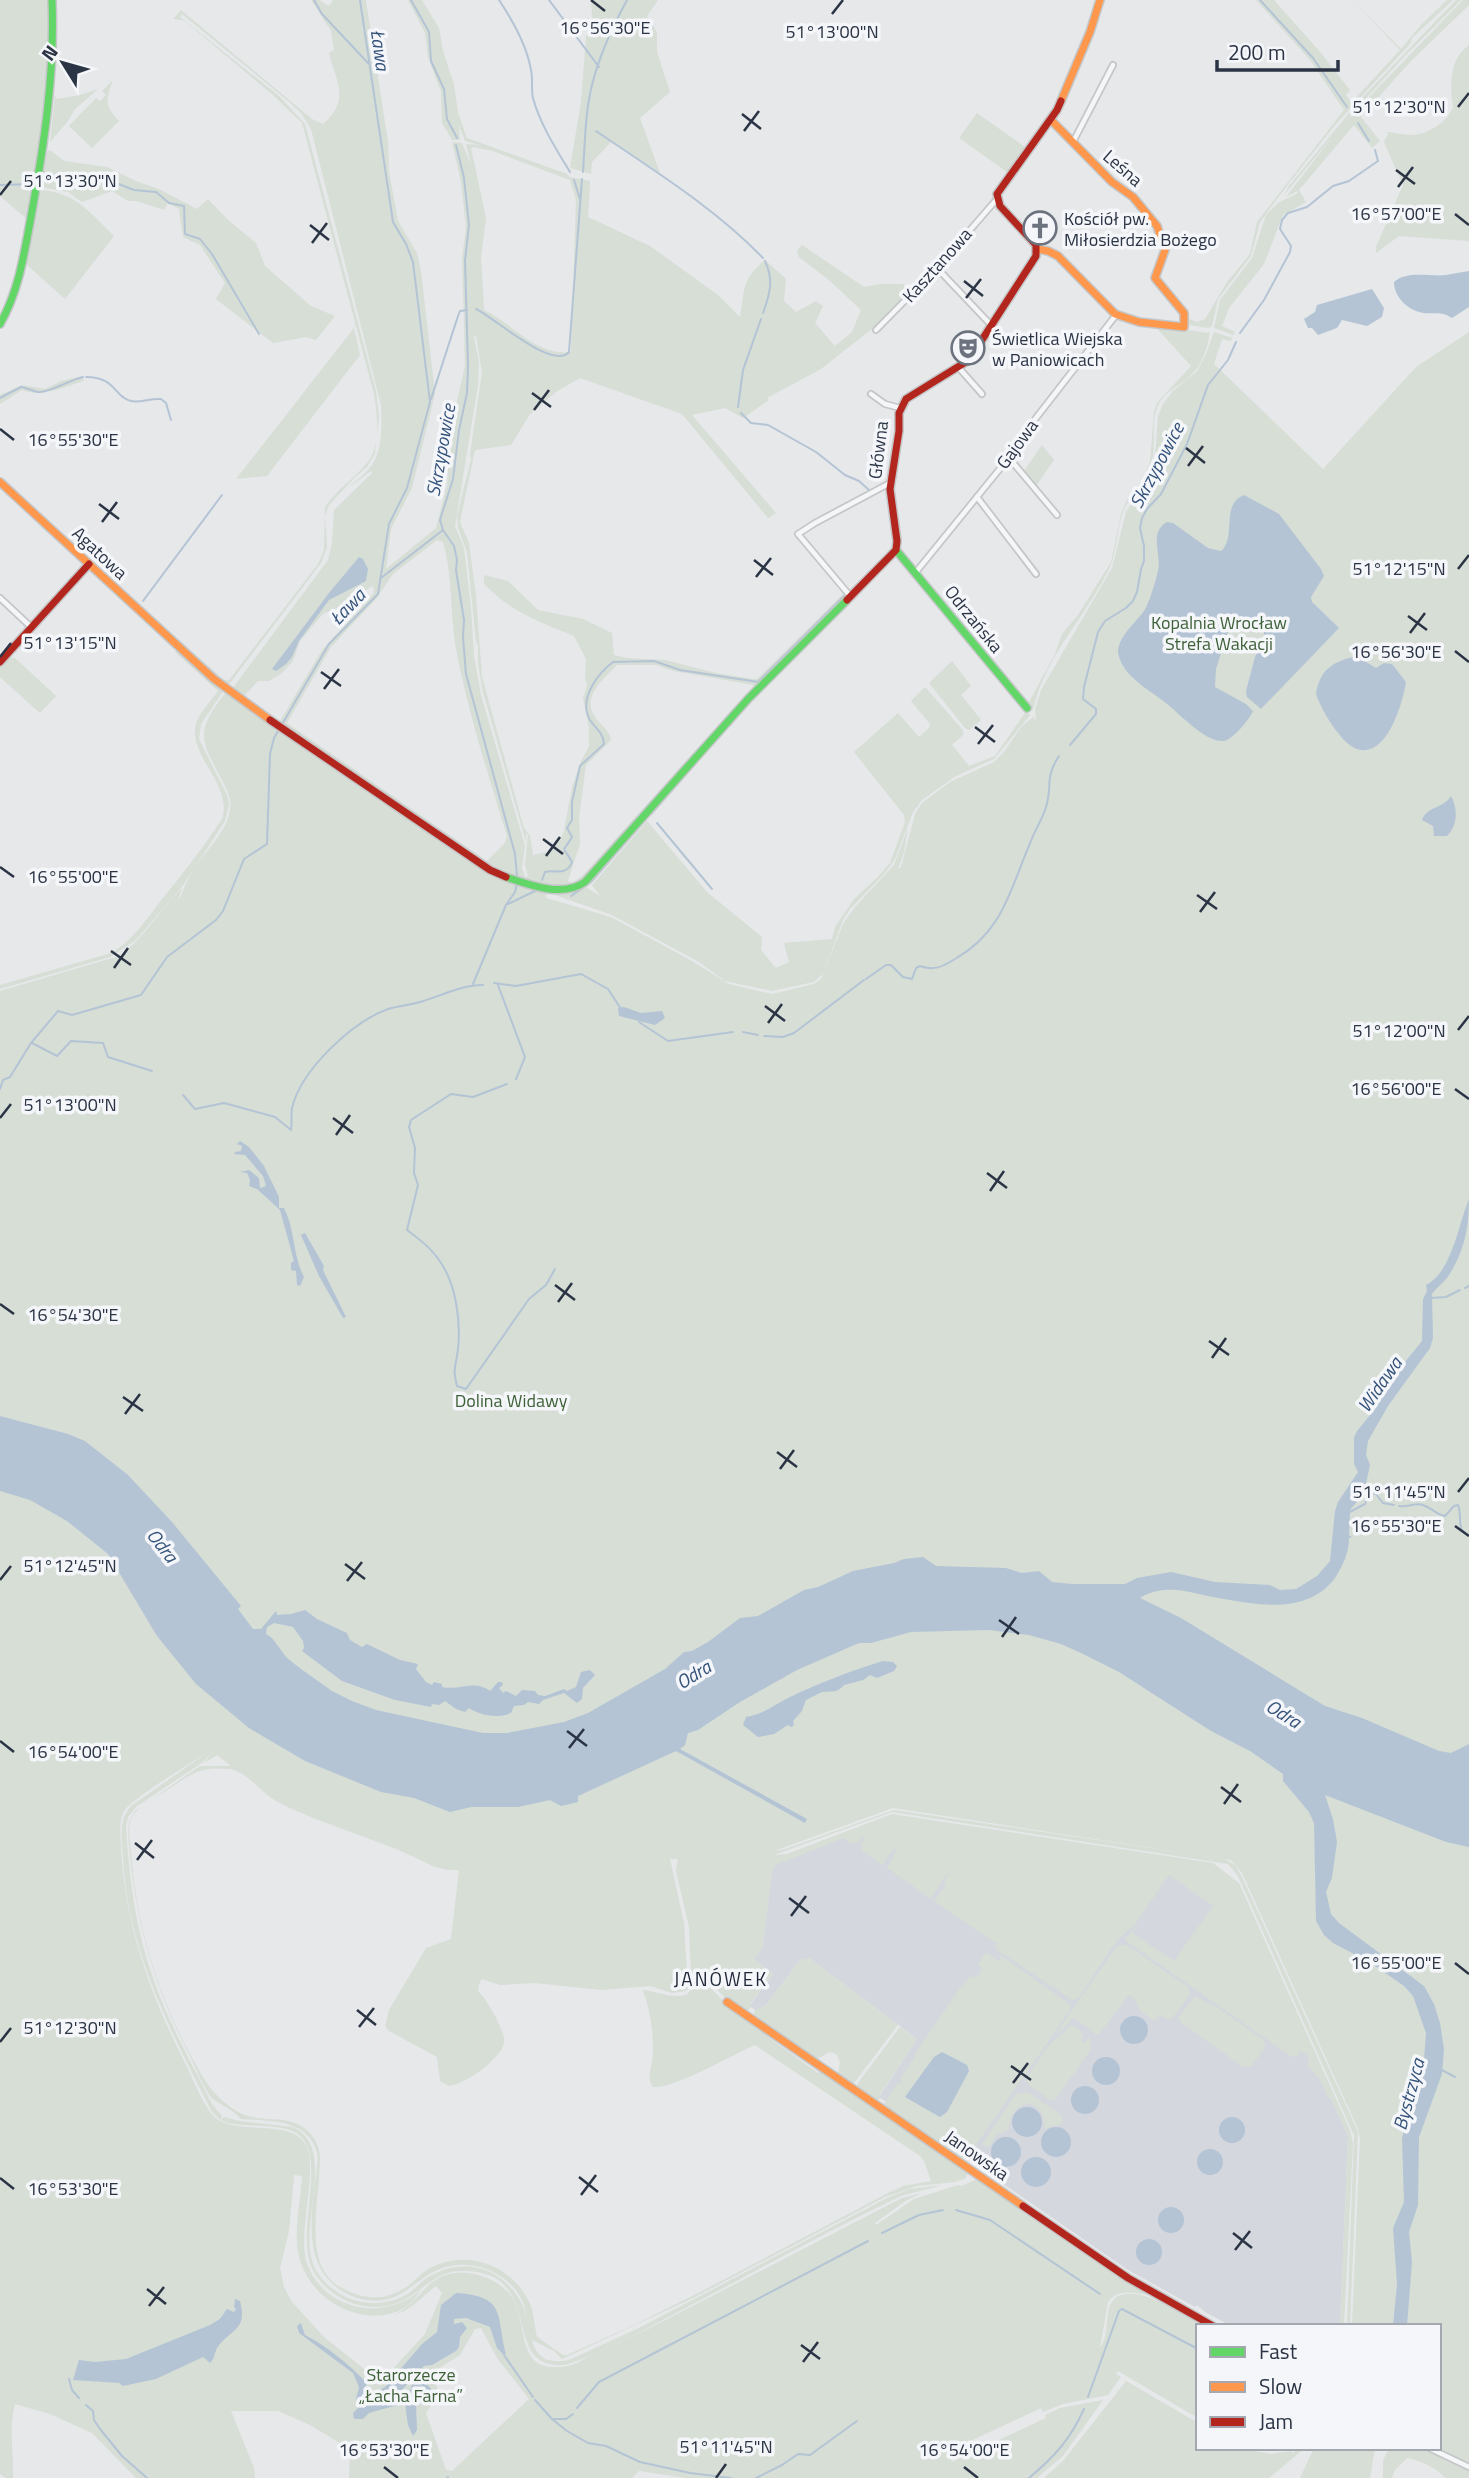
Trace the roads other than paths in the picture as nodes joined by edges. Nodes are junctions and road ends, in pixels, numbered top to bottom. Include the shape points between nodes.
1 (52, 0) edge
2 (1100, 0) edge
3 (1113, 65) dead end
4 (1051, 120) junction
5 (1072, 143) junction
6 (997, 199) junction
7 (1037, 249) junction
8 (937, 268) junction
9 (1116, 315) junction
10 (0, 324) edge
11 (991, 325) junction
12 (876, 330) dead end
13 (959, 368) junction
14 (871, 394) dead end
15 (982, 394) dead end
16 (900, 408) junction
17 (1009, 457) junction
18 (0, 482) edge
19 (890, 483) junction
20 (977, 497) junction
21 (1057, 515) dead end
22 (896, 550) junction
23 (89, 564) junction
24 (916, 572) junction
25 (1036, 574) dead end
26 (851, 597) junction
27 (0, 598) edge
28 (31, 628) junction
29 (0, 662) edge
30 (1027, 708) dead end
31 (727, 2002) dead end
32 (1209, 2324) edge
33 (1433, 2450) edge
34 (1469, 2467) edge

1 - 10 street via 53,65 38,184 15,297
2 - 4 street
3 - 5 street
4 - 5 street, Leśna
4 - 6 street via 1002,185
5 - 9 street, Leśna via 1133,197 1157,226 1165,250 1155,278 1187,317 1184,327
6 - 7 street
6 - 8 street, Kasztanowa
7 - 9 street via 1059,257
7 - 11 street, Główna
8 - 11 street
8 - 12 street, Kasztanowa
9 - 17 street, Gajowa
11 - 13 street, Główna
13 - 15 street
13 - 16 street, Główna via 906,399
14 - 16 street
16 - 19 street, Główna
17 - 20 street, Gajowa
17 - 21 street
18 - 23 street, Agatowa
19 - 22 street, Główna
19 - 26 street via 798,534
20 - 24 street, Gajowa
20 - 25 street
22 - 24 street, Odrzańska
22 - 26 street
23 - 26 street, Agatowa via 226,690 479,862 517,880 556,890 575,888 589,878 755,692
23 - 28 street
24 - 30 street, Odrzańska
27 - 28 street
28 - 29 street
31 - 32 street, Janowska via 1128,2278
33 - 34 street

